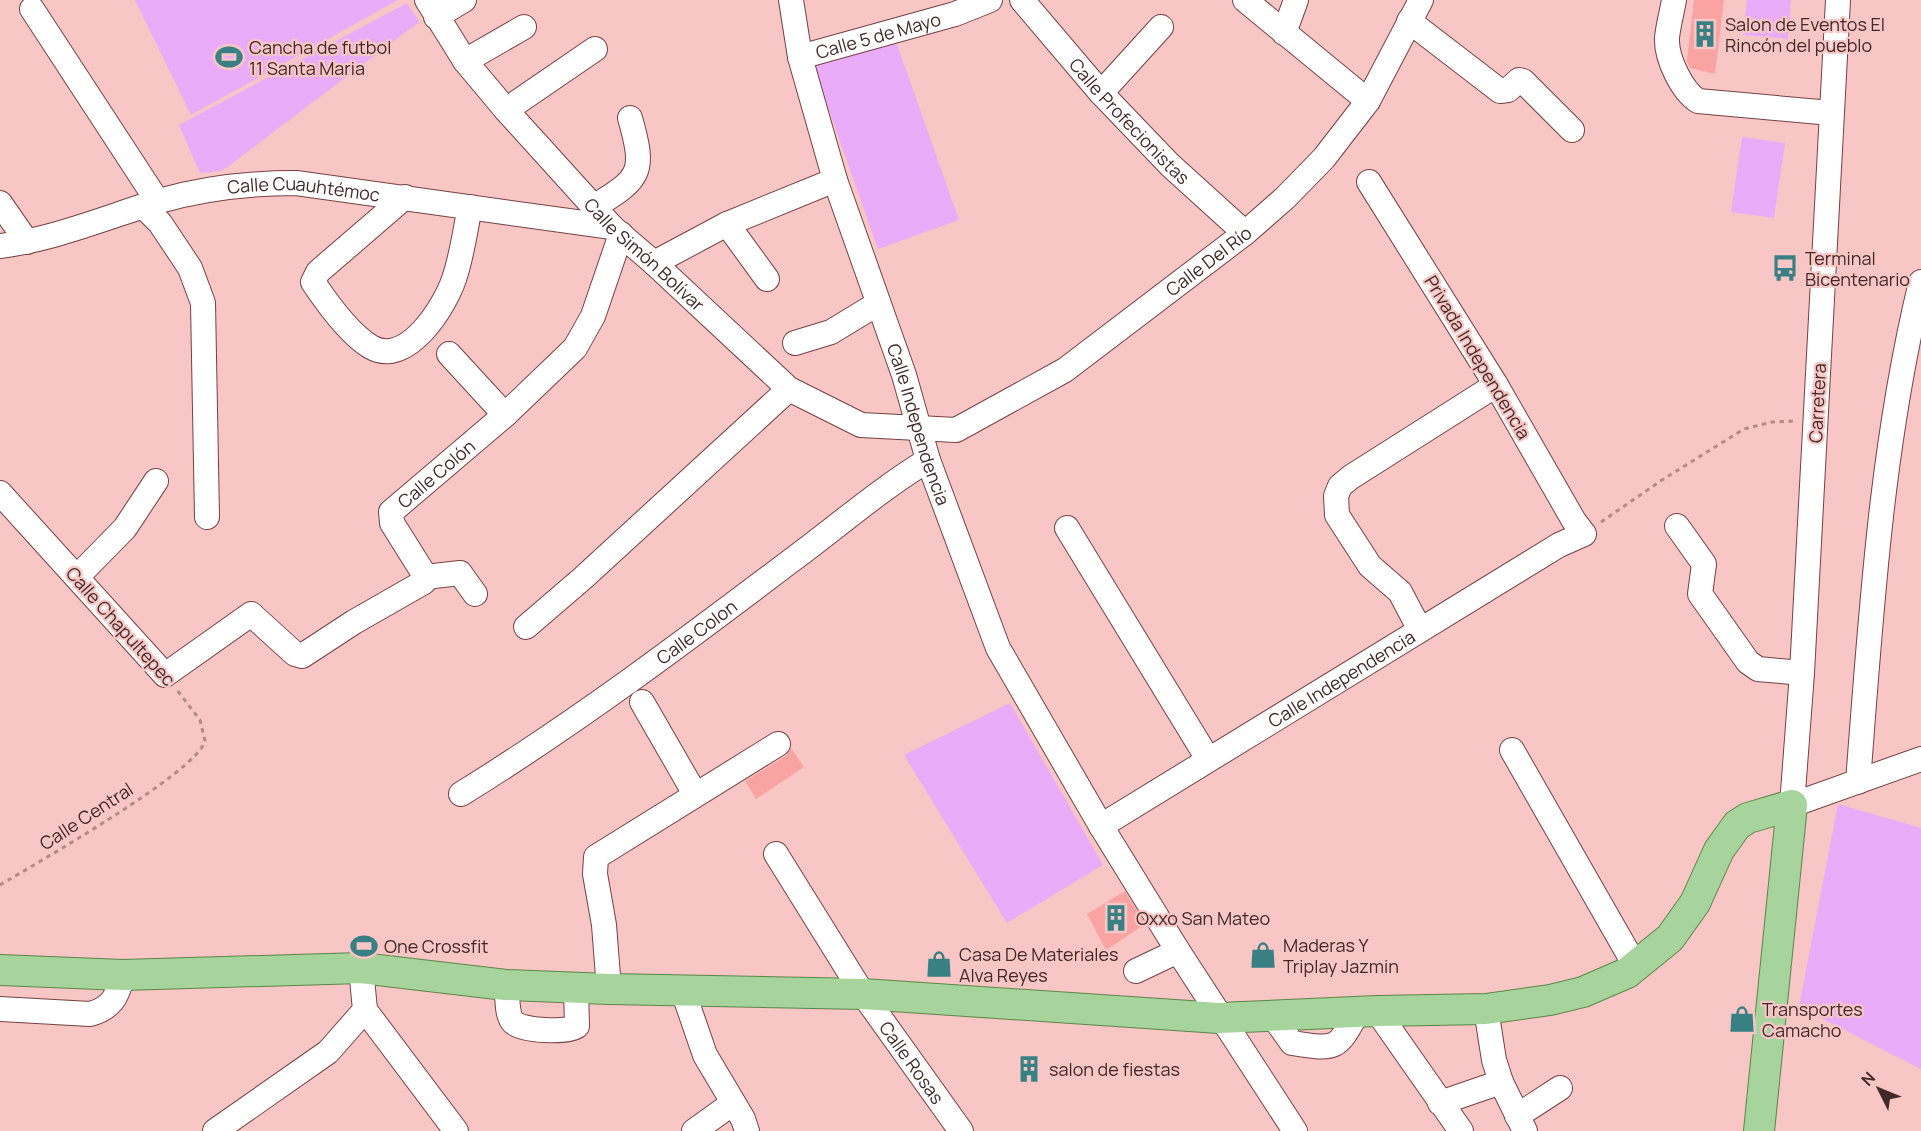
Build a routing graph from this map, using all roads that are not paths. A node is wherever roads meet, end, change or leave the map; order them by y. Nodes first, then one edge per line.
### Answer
1 (464, 0) edge
2 (791, 0) edge
3 (990, 0) edge
4 (1022, 0) edge
5 (1245, 0) edge
6 (1296, 0) edge
7 (1421, 0) edge
8 (1674, 0) edge
9 (1838, 0) edge
10 (432, 8) edge
11 (32, 9) dead end
12 (1409, 21) junction
13 (524, 27) dead end
14 (1161, 27) dead end
15 (1284, 33) junction
16 (595, 49) dead end
17 (800, 57) junction
18 (465, 61) junction
19 (1101, 93) junction
20 (1368, 101) junction
21 (506, 110) junction
22 (1832, 113) junction
23 (630, 118) dead end
24 (1572, 130) dead end
25 (835, 180) junction
26 (1369, 182) dead end
27 (405, 196) junction
28 (0, 203) edge
29 (152, 205) junction
30 (595, 206) junction
31 (470, 207) junction
32 (727, 224) junction
33 (616, 230) junction
34 (1245, 233) junction
35 (27, 242) junction
36 (0, 246) edge
37 (654, 263) junction
38 (767, 279) dead end
39 (1921, 284) edge
40 (877, 304) junction
41 (795, 343) dead end
42 (449, 354) dead end
43 (1496, 385) junction
44 (789, 389) junction
45 (505, 415) junction
46 (920, 430) junction
47 (928, 460) junction
48 (156, 481) dead end
49 (0, 493) edge
50 (207, 517) dead end
51 (1677, 526) dead end
52 (1067, 528) dead end
53 (1584, 534) joint
54 (77, 576) junction
55 (425, 577) junction
56 (475, 594) dead end
57 (526, 627) dead end
58 (1420, 630) junction
59 (1802, 673) junction
60 (642, 702) dead end
61 (778, 744) dead end
62 (1512, 750) dead end
63 (1208, 759) junction
64 (1917, 764) edge
65 (1858, 782) junction
66 (461, 794) dead end
67 (695, 795) junction
68 (1792, 805) junction
69 (1101, 826) junction
70 (776, 854) dead end
71 (1178, 951) junction
72 (1636, 967) junction
73 (361, 968) junction
74 (0, 970) edge
75 (1136, 971) dead end
76 (123, 975) junction
77 (507, 985) junction
78 (576, 988) junction
79 (609, 989) junction
80 (683, 991) junction
81 (863, 994) junction
82 (0, 1009) edge
83 (1486, 1009) junction
84 (365, 1011) junction
85 (1367, 1011) junction
86 (1219, 1018) junction
87 (1501, 1082) junction
88 (1560, 1088) dead end
89 (733, 1103) junction
90 (1440, 1103) junction
91 (1521, 1123) edge
92 (953, 1128) edge
93 (215, 1131) edge
94 (456, 1131) edge
95 (694, 1131) edge
96 (747, 1131) edge
97 (1295, 1131) edge
98 (1461, 1131) edge
99 (1759, 1131) edge

1 - 10 street
2 - 17 street, Calle Independencia
3 - 17 street, Calle 5 de Mayo
4 - 19 street, Calle Profecionistas
5 - 15 street
6 - 15 street
7 - 12 street, Calle Del Río
8 - 22 street
9 - 22 street, Carretera
10 - 18 street, Calle Simón Bolívar
11 - 29 street
12 - 20 street, Calle Del Río
12 - 24 street
13 - 18 street
14 - 19 street
15 - 20 street
16 - 21 street
17 - 25 street, Calle Independencia
18 - 21 street, Calle Simón Bolívar
19 - 34 street, Calle Profecionistas
20 - 34 street, Calle Del Río
21 - 30 street, Calle Simón Bolívar
22 - 59 street, Carretera
23 - 30 street
25 - 32 street
25 - 40 street, Calle Independencia
26 - 43 street, Privada Independencia
27 - 29 street, Calle Cuauhtémoc
27 - 31 street, Calle Cuauhtémoc
27 - 31 street
28 - 35 street
29 - 35 street, Calle Cuauhtémoc
29 - 50 street
30 - 33 street, Calle Simón Bolívar
31 - 33 street, Calle Cuauhtémoc
32 - 37 street
32 - 38 street
33 - 37 street, Calle Simón Bolívar
33 - 45 street, Calle Colón
34 - 46 street, Calle Del Río
35 - 36 street, Calle Cuauhtémoc
37 - 44 street, Calle Simón Bolívar
39 - 65 street
40 - 41 street
40 - 46 street, Calle Independencia
42 - 45 street
43 - 53 street, Privada Independencia
43 - 58 street
44 - 46 street, Calle Simón Bolívar
44 - 57 street
45 - 55 street, Calle Colón
46 - 47 street, Calle Independencia
47 - 66 street, Calle Colon
47 - 69 street, Calle Independencia
48 - 54 street
49 - 54 street, Calle Chapultepec
51 - 59 street
52 - 63 street
53 - 58 street, Calle Independencia
54 - 55 street, Calle Chapultepec
55 - 56 street
58 - 63 street, Calle Independencia
59 - 68 street, Carretera
60 - 67 street
61 - 67 street
62 - 72 street
63 - 69 street, Calle Independencia
64 - 65 street
65 - 68 street
67 - 79 street
68 - 72 main road
68 - 99 main road
69 - 71 street, Calle Independencia
70 - 81 street, Calle Rosas
71 - 75 street
71 - 86 street, Calle Independencia
72 - 83 main road
73 - 76 main road
73 - 77 main road
73 - 84 street
74 - 76 main road
76 - 82 street
77 - 78 main road
77 - 78 street
78 - 79 main road
79 - 80 main road
80 - 81 main road
80 - 89 street
81 - 86 main road
81 - 92 street, Calle Rosas
83 - 85 main road
83 - 87 street
84 - 93 street
84 - 94 street
85 - 86 main road
85 - 90 street
86 - 97 street, Calle Independencia
87 - 90 street
87 - 91 street
88 - 91 street
89 - 95 street
89 - 96 street
90 - 98 street

